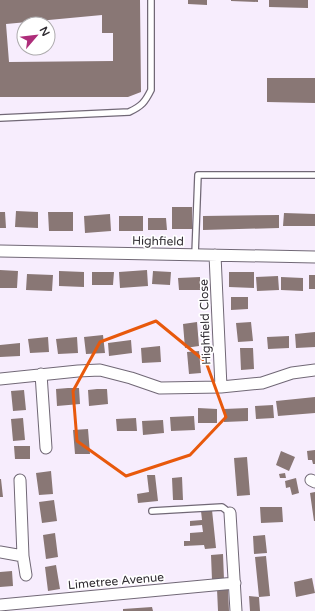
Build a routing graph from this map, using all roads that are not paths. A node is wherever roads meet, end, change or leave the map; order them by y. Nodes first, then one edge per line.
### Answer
1 (151, 0) edge
2 (0, 118) edge
3 (315, 175) edge
4 (0, 251) edge
5 (195, 255) junction
6 (215, 255) junction
7 (315, 257) edge
8 (315, 370) edge
9 (41, 374) junction
10 (0, 379) edge
11 (221, 387) junction
12 (56, 426) dead end
13 (45, 427) junction
14 (46, 448) dead end
15 (20, 480) dead end
16 (152, 511) dead end
17 (230, 513) joint
18 (0, 552) edge
19 (23, 556) junction
20 (26, 575) dead end
21 (235, 583) junction
22 (0, 605) edge
23 (236, 611) edge

1 - 2 lane
3 - 5 lane
4 - 5 street, Highfield
5 - 6 street, Highfield
6 - 7 street, Highfield
6 - 11 street, Highfield Close
8 - 11 street
9 - 10 street
9 - 11 street
9 - 13 street
12 - 13 street
13 - 14 street
15 - 19 street
16 - 17 lane
17 - 21 street
18 - 19 street
19 - 20 street
21 - 22 street, Limetree Avenue
21 - 23 street

